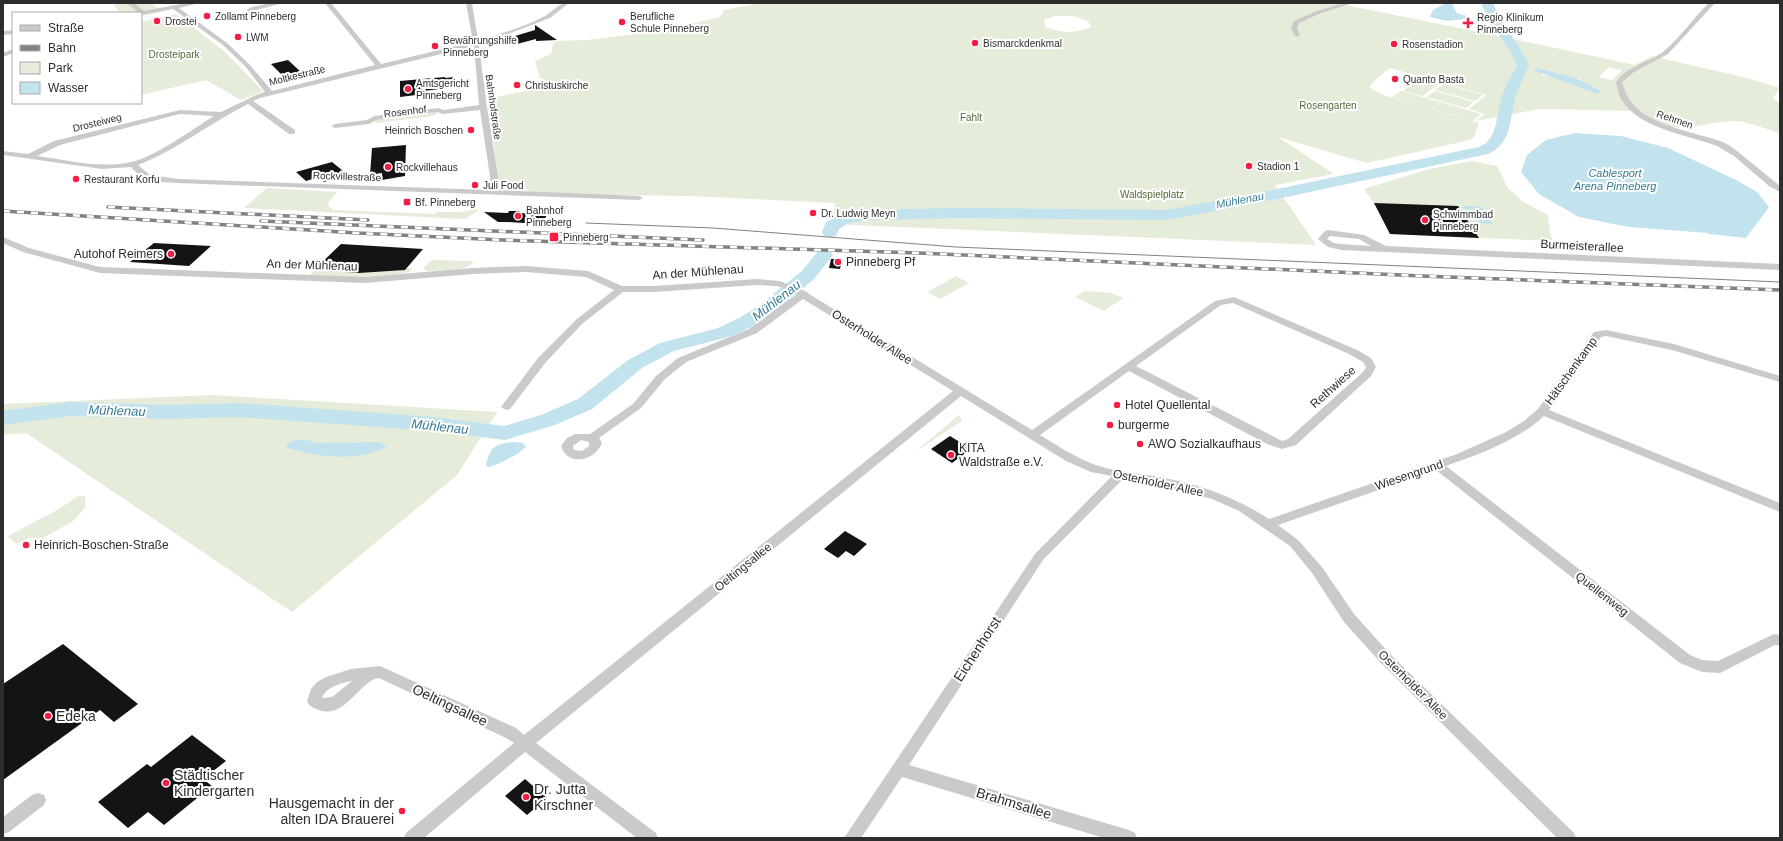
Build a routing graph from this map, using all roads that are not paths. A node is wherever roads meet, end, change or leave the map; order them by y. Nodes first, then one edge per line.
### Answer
1 (130, 3) edge
2 (196, 3) edge
3 (280, 3) edge
4 (330, 3) edge
5 (469, 3) edge
6 (566, 3) edge
7 (1350, 3) edge
8 (1712, 3) edge
9 (177, 9) junction
10 (250, 10) dead end
11 (140, 12) edge
12 (142, 13) edge
13 (1297, 35) dead end
14 (480, 43) junction
15 (378, 66) junction
16 (269, 92) junction
17 (248, 101) junction
18 (483, 107) junction
19 (222, 114) junction
20 (336, 126) dead end
21 (292, 132) dead end
22 (3, 153) edge
23 (28, 158) junction
24 (133, 164) junction
25 (1780, 190) edge
26 (493, 193) junction
27 (639, 198) dead end
28 (3, 240) edge
29 (1384, 249) junction
30 (1780, 267) edge
31 (778, 283) joint
32 (621, 289) junction
33 (802, 294) junction
34 (1129, 367) junction
35 (1780, 379) edge
36 (960, 391) junction
37 (506, 407) dead end
38 (1542, 411) junction
39 (1032, 435) junction
40 (592, 438) dead end
41 (1437, 465) junction
42 (1120, 475) junction
43 (1780, 508) edge
44 (1268, 524) junction
45 (1780, 640) edge
46 (372, 673) dead end
47 (525, 743) junction
48 (899, 769) junction
49 (38, 800) dead end
50 (3, 828) edge
51 (412, 838) edge
52 (650, 838) edge
53 (852, 838) edge
54 (1129, 838) edge
55 (1568, 838) edge

1 - 11 street
2 - 9 street
3 - 10 street
4 - 15 street
5 - 14 street
6 - 14 street, Moltkestraße
7 - 13 street
8 - 25 street, Rehmen
9 - 12 street
9 - 16 street
14 - 15 street, Moltkestraße
14 - 18 street, Bahnhofstraße
15 - 16 street, Moltkestraße
16 - 17 street, Moltkestraße
17 - 19 street, Moltkestraße
17 - 21 street
18 - 20 street, Rosenhof
18 - 26 street, Bahnhofstraße
19 - 23 street, Drosteiweg
19 - 24 street, Moltkestraße
22 - 23 street, Moltkestraße
23 - 24 street, Moltkestraße
24 - 26 street, Rockvillestraße
26 - 27 street, Rockvillestraße
28 - 32 street, An der Mühlenau
29 - 29 street, Burmeisterallee
29 - 30 street, Burmeisterallee
31 - 32 street, An der Mühlenau
31 - 33 street, Osterholder Allee
32 - 37 street
33 - 36 street, Osterholder Allee
33 - 40 street
34 - 34 street, Rethwiese
34 - 39 street, Rethwiese
35 - 38 street, Hätschenkamp
36 - 39 street, Osterholder Allee
36 - 47 street, Oeltingsallee
38 - 41 street, Wiesengrund
38 - 43 street, Hätschenkamp
39 - 42 street, Osterholder Allee
41 - 44 street, Wiesengrund
41 - 45 street, Quellenweg
42 - 44 street, Osterholder Allee
42 - 48 street, Eichenhorst
44 - 55 street, Osterholder Allee
46 - 47 street, Oeltingsallee
47 - 51 street, Oeltingsallee
47 - 52 street
48 - 53 street, Eichenhorst
48 - 54 street, Brahmsallee
49 - 50 street

